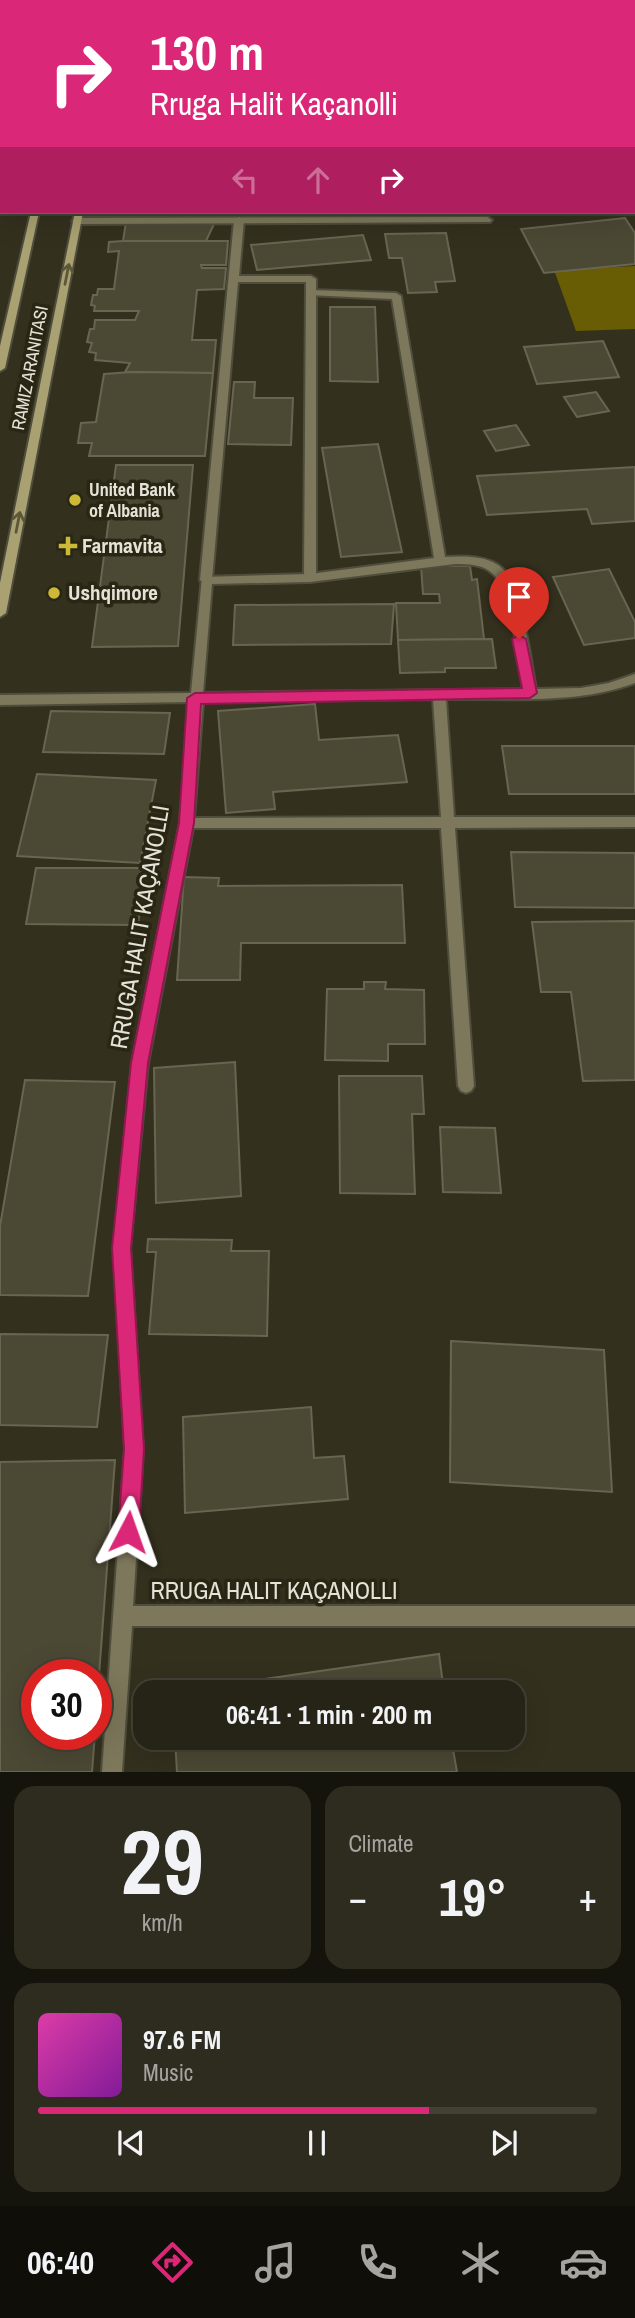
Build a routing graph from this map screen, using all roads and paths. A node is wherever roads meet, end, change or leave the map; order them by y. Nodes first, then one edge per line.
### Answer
1 (35, 214) edge
2 (78, 216) edge
3 (239, 220) junction
4 (487, 220) dead end
5 (234, 279) junction
6 (311, 293) junction
7 (0, 368) edge
8 (440, 561) junction
9 (310, 578) junction
10 (205, 580) junction
11 (0, 613) edge
12 (635, 678) edge
13 (530, 693) junction
14 (439, 694) junction
15 (195, 698) junction
16 (0, 700) edge
17 (446, 821) junction
18 (635, 822) edge
19 (187, 823) junction
20 (466, 1086) dead end
21 (122, 1616) junction
22 (635, 1616) edge
23 (112, 1772) edge

1 - 7 main road, RAMIZ ARANITASI
2 - 3 street
11 -> 2 main road, RAMIZ ARANITASI
3 - 4 street
3 - 5 street, RRUGA HALIT KAÇANOLLI
5 - 6 street
5 - 10 street, RRUGA HALIT KAÇANOLLI
6 - 8 street
6 - 9 street
8 - 9 street
8 - 13 street
9 - 10 street
10 - 15 street, RRUGA HALIT KAÇANOLLI
12 - 13 street
13 - 14 street
14 - 15 street
14 - 17 street
15 - 16 street
15 - 19 street, RRUGA HALIT KAÇANOLLI
17 - 18 street
17 - 19 street
17 - 20 street
19 - 21 street, RRUGA HALIT KAÇANOLLI
21 - 22 street, RRUGA HALIT KAÇANOLLI
21 - 23 street

